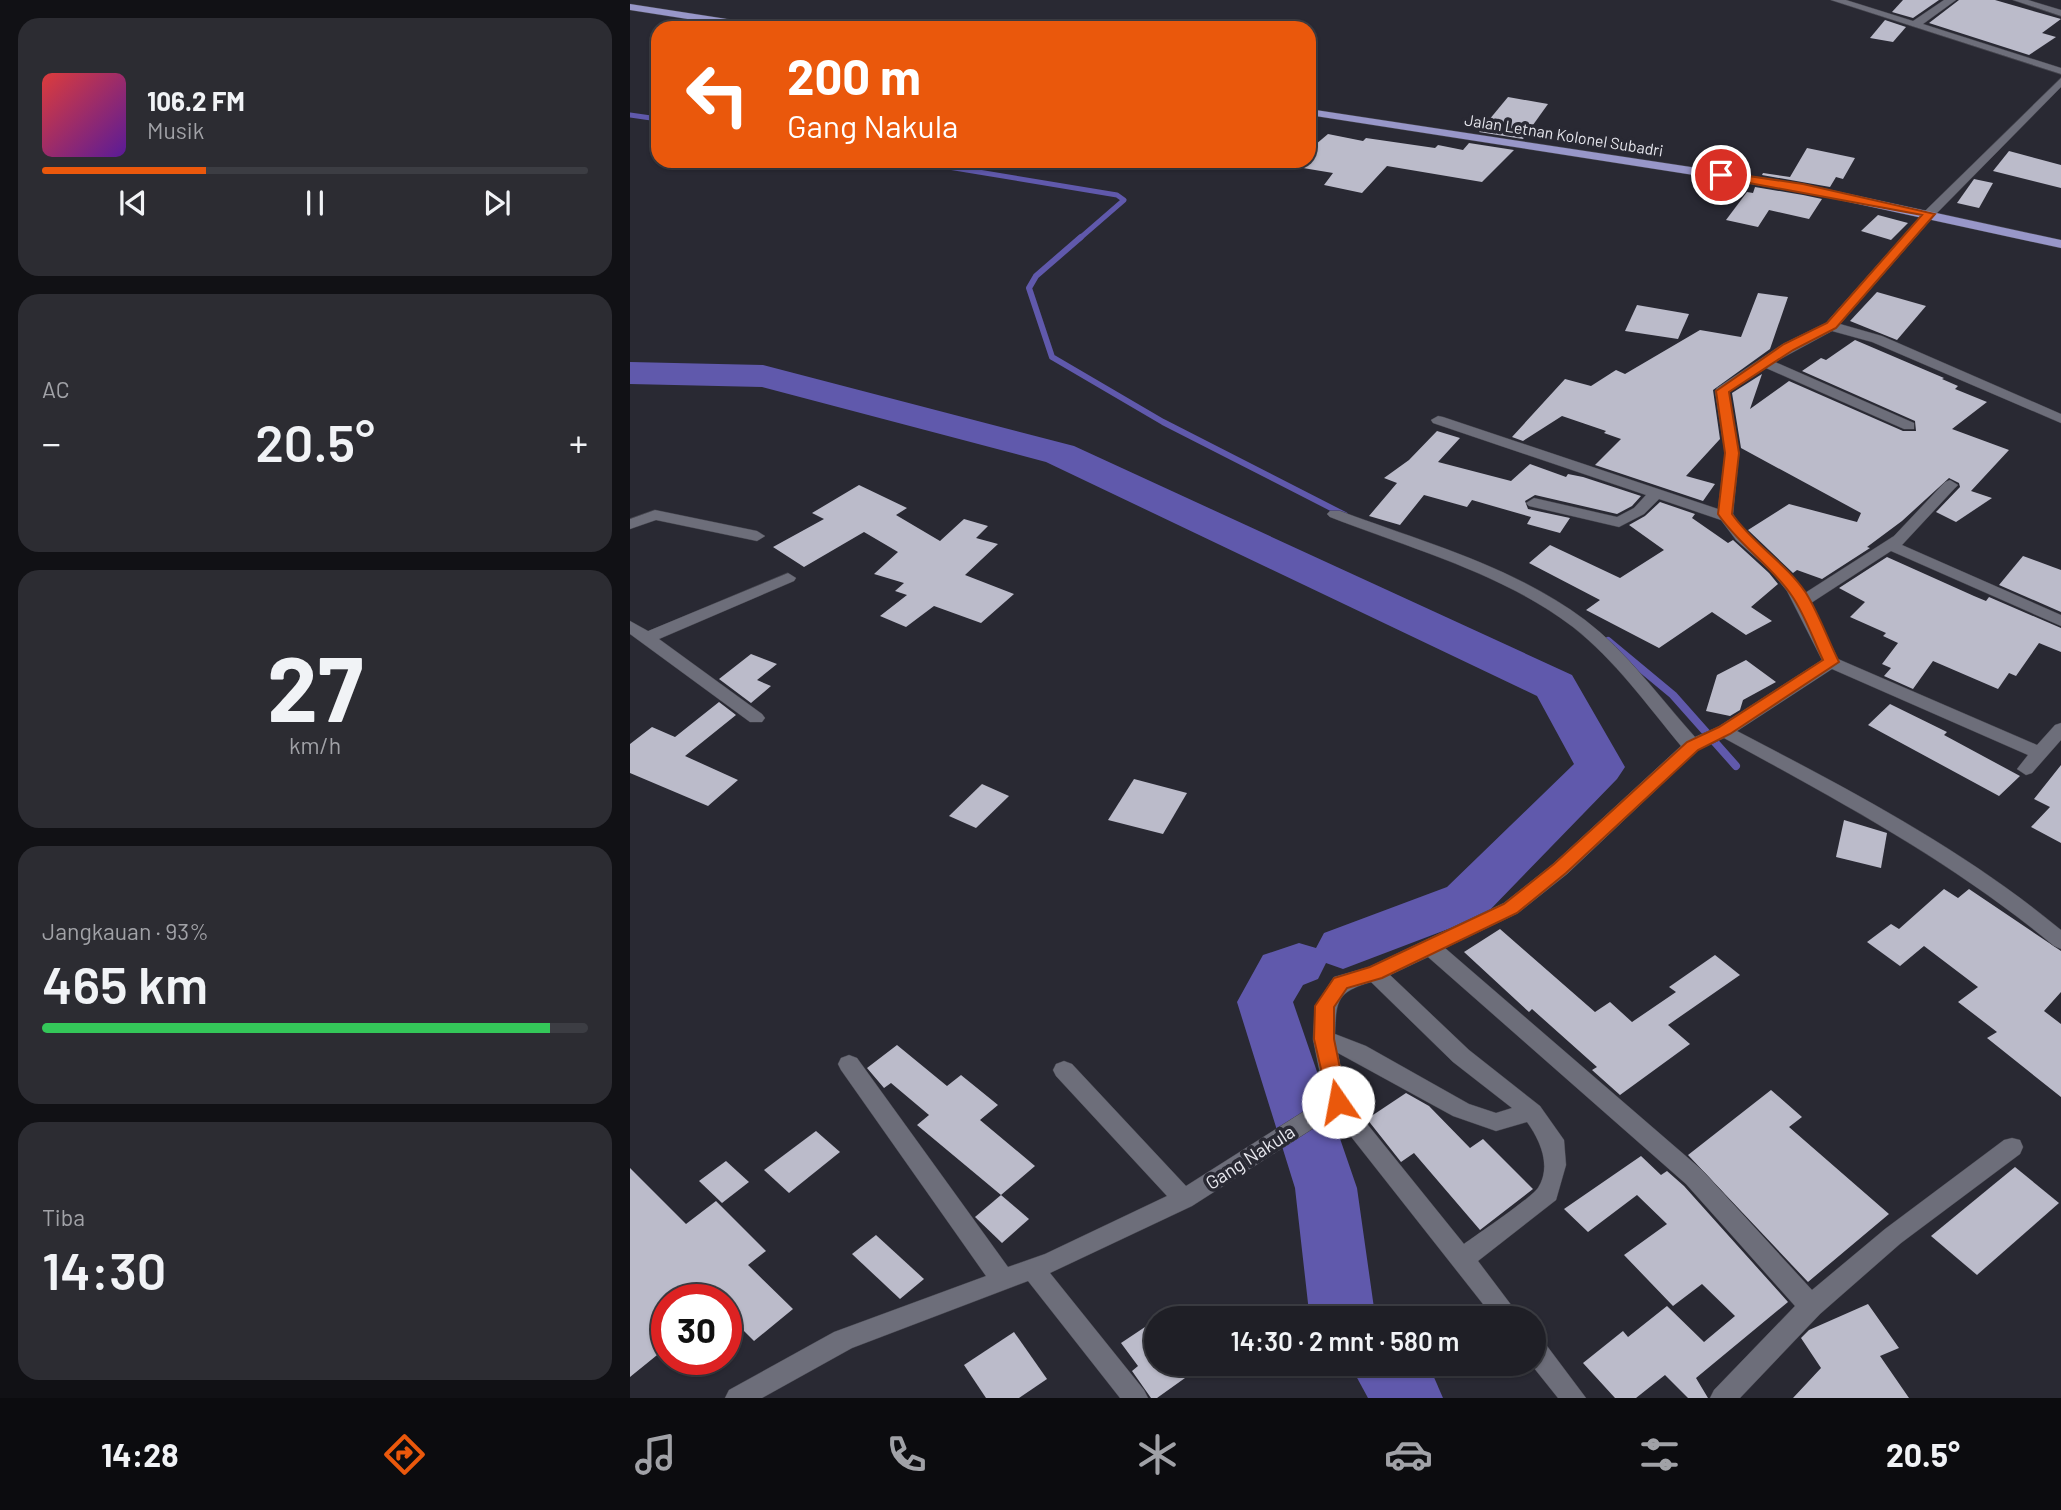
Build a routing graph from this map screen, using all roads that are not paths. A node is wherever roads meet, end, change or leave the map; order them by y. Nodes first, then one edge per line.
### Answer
1 (1836, 0) edge
2 (1951, 0) edge
3 (2018, 0) edge
4 (630, 7) edge
5 (2061, 13) edge
6 (720, 21) edge
7 (1916, 24) junction
8 (2061, 57) edge
9 (2046, 65) junction
10 (2061, 71) edge
11 (2061, 81) edge
12 (1316, 113) edge
13 (1930, 214) junction
14 (2061, 244) edge
15 (1831, 326) junction
16 (1763, 362) junction
17 (2061, 419) edge
18 (1438, 420) dead end
19 (1909, 426) dead end
20 (1950, 485) dead end
21 (1656, 494) junction
22 (1534, 503) dead end
23 (1335, 514) dead end
24 (1727, 517) junction
25 (630, 524) edge
26 (757, 536) dead end
27 (1890, 545) junction
28 (788, 578) dead end
29 (1803, 601) junction
30 (2061, 621) edge
31 (630, 626) edge
32 (647, 638) junction
33 (1831, 662) junction
34 (756, 718) dead end
35 (2061, 729) edge
36 (1721, 732) junction
37 (1695, 745) junction
38 (2038, 752) junction
39 (2026, 769) dead end
40 (2061, 941) edge
41 (1431, 948) junction
42 (1375, 973) junction
43 (1324, 1039) junction
44 (849, 1064) dead end
45 (1064, 1070) dead end
46 (1338, 1102) junction
47 (1532, 1112) junction
48 (2012, 1147) dead end
49 (1184, 1199) junction
50 (1462, 1260) junction
51 (1032, 1268) junction
52 (1002, 1279) junction
53 (1499, 1306) edge
54 (1811, 1307) junction
55 (1546, 1364) edge
56 (738, 1398) edge
57 (1135, 1398) edge
58 (1573, 1398) edge
59 (1723, 1398) edge

1 - 7 street
2 - 7 street
3 - 5 street
4 - 6 main road
7 - 9 street
8 - 9 street
9 - 10 street
11 - 13 street
12 - 13 main road, Jalan Letnan Kolonel Subadri
13 - 14 main road, Jalan Letnan Kolonel Subadri
13 - 15 street
15 - 16 street
15 - 17 street
16 - 19 street
16 - 24 street
18 - 21 street
20 - 27 street
21 - 22 street
21 - 24 street
23 - 37 street
24 - 29 street
25 - 26 street
27 - 29 street
27 - 30 street
28 - 32 street
29 - 33 street
31 - 32 street
32 - 34 street
33 - 36 street
33 - 38 street
35 - 38 street
36 - 37 street
36 - 40 street
37 - 41 street
38 - 39 street
41 - 42 street
41 - 54 street
42 - 43 street
42 - 47 street
43 - 46 street
43 - 47 street
44 - 52 street
45 - 49 street
46 - 49 street, Gang Nakula
46 - 50 street
47 - 50 street
48 - 54 street
49 - 51 street, Gang Nakula
50 - 53 street
51 - 52 street, Gang Nakula
51 - 57 street
52 - 56 street, Gang Nakula
54 - 59 street
55 - 58 street

